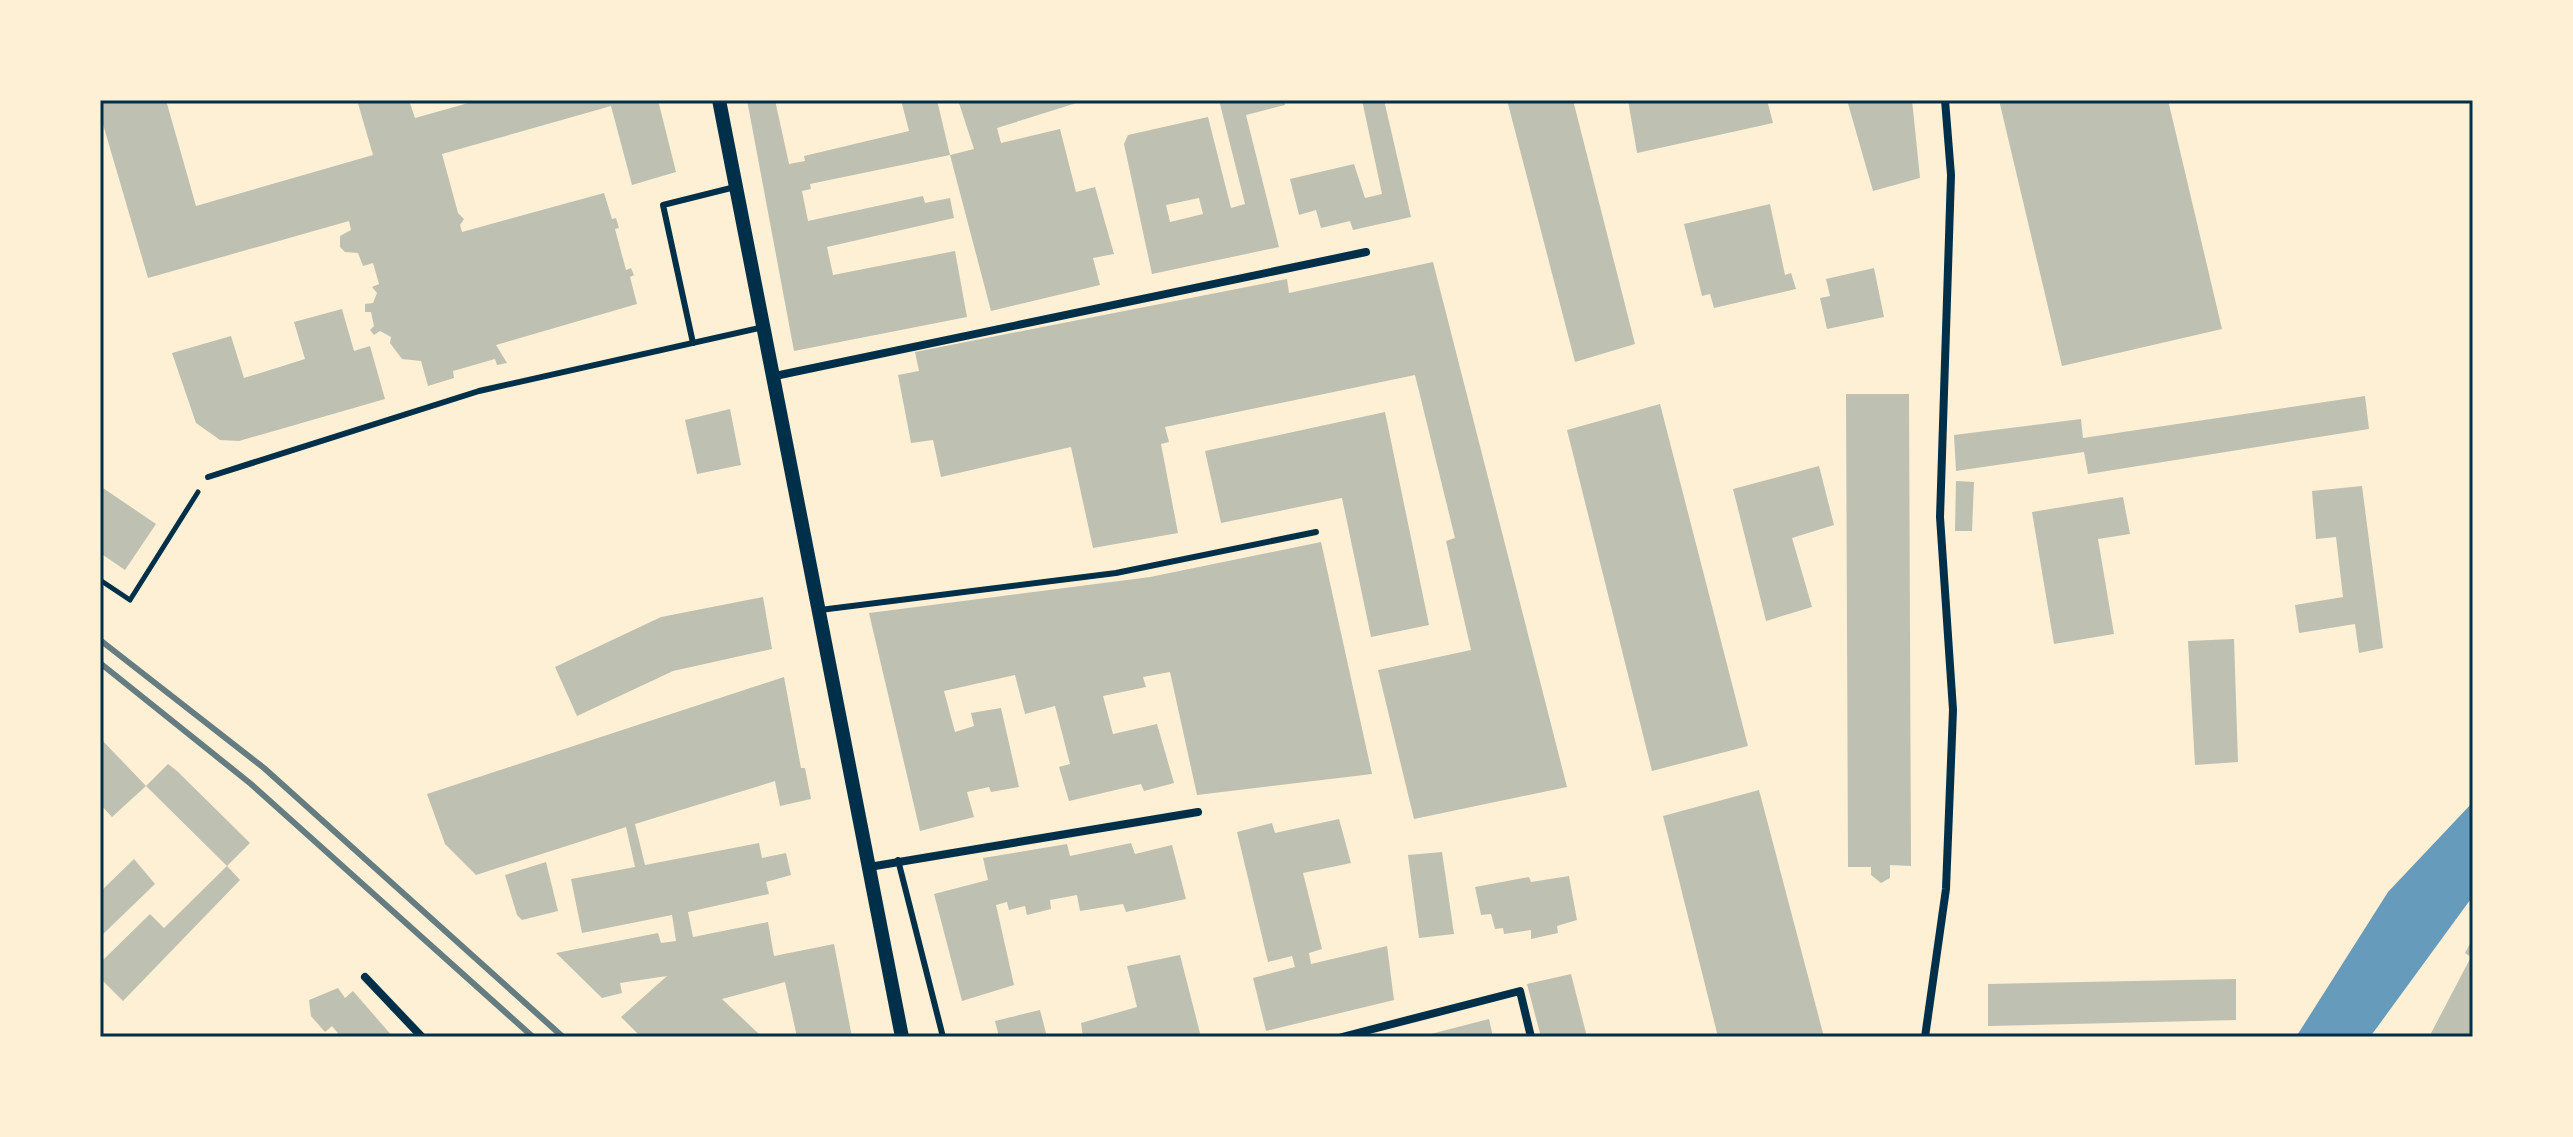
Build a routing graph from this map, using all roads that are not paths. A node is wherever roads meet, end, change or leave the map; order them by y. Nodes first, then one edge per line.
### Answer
1 (719, 100) edge
2 (1945, 100) edge
3 (735, 187) junction
4 (1366, 252) dead end
5 (764, 327) junction
6 (693, 343) junction
7 (775, 376) junction
8 (208, 477) road end
9 (1316, 532) dead end
10 (820, 610) junction
11 (1198, 812) dead end
12 (898, 860) junction
13 (869, 867) junction
14 (365, 977) dead end
15 (422, 1037) edge
16 (902, 1037) edge
17 (943, 1037) edge
18 (1342, 1037) edge
19 (1531, 1037) edge
20 (1925, 1037) edge

1 - 3 street
2 - 20 street
3 - 5 street
3 - 6 lane
4 - 7 street
5 - 6 lane
5 - 7 street
6 - 8 lane
7 - 10 street
9 - 10 lane
10 - 13 street
11 - 12 street
12 - 13 street
12 - 17 lane
13 - 16 street
14 - 15 street
18 - 19 street

